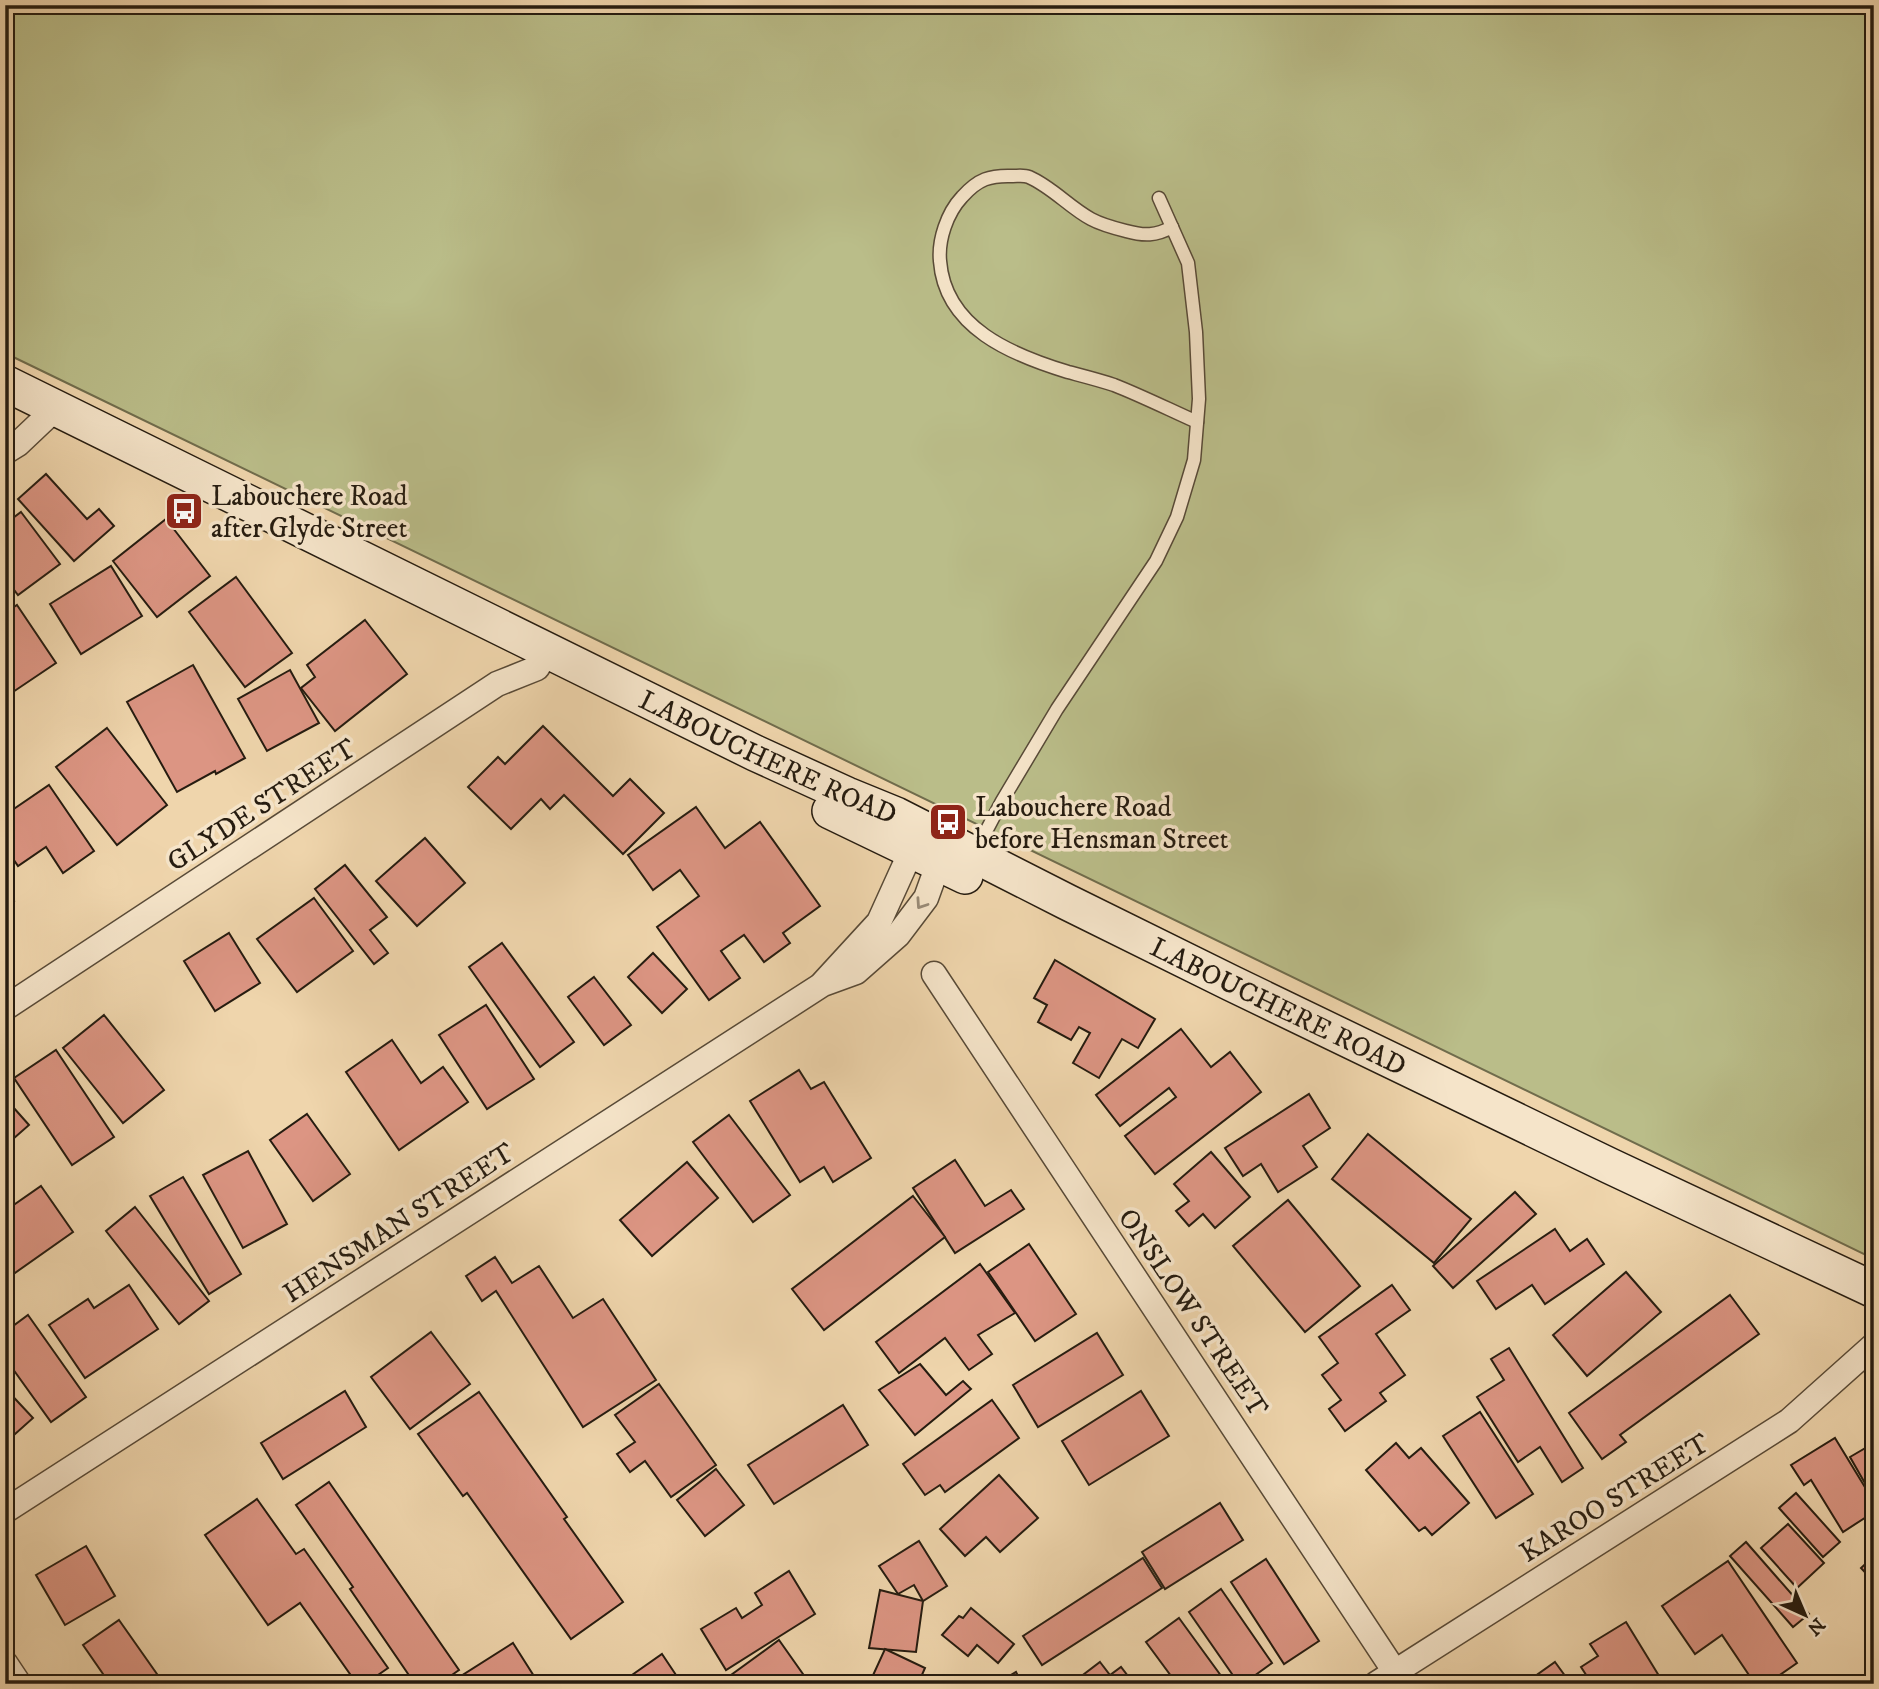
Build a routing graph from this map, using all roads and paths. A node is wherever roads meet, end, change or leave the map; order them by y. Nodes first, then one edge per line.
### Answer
1 (1159, 198) dead end
2 (1172, 227) junction
3 (5, 383) edge
4 (5, 408) edge
5 (48, 416) junction
6 (1197, 422) junction
7 (5, 452) edge
8 (542, 660) junction
9 (944, 853) junction
10 (934, 974) dead end
11 (5, 1008) edge
12 (1874, 1290) edge
13 (1874, 1313) edge
14 (1874, 1345) edge
15 (5, 1511) edge
16 (5, 1662) edge
17 (1391, 1679) edge
18 (19, 1684) edge

1 - 2 lane
2 - 6 lane
2 - 6 lane
3 - 5 main road, LABOUCHERE ROAD
4 - 5 main road, LABOUCHERE ROAD
5 - 7 street
5 - 8 main road, LABOUCHERE ROAD
6 - 9 lane
8 - 9 main road, LABOUCHERE ROAD
8 - 11 street, GLYDE STREET
9 - 12 main road, LABOUCHERE ROAD
9 - 13 main road, LABOUCHERE ROAD
9 - 15 street, HENSMAN STREET
10 - 17 street, ONSLOW STREET
14 - 17 street, KAROO STREET
16 - 18 street

